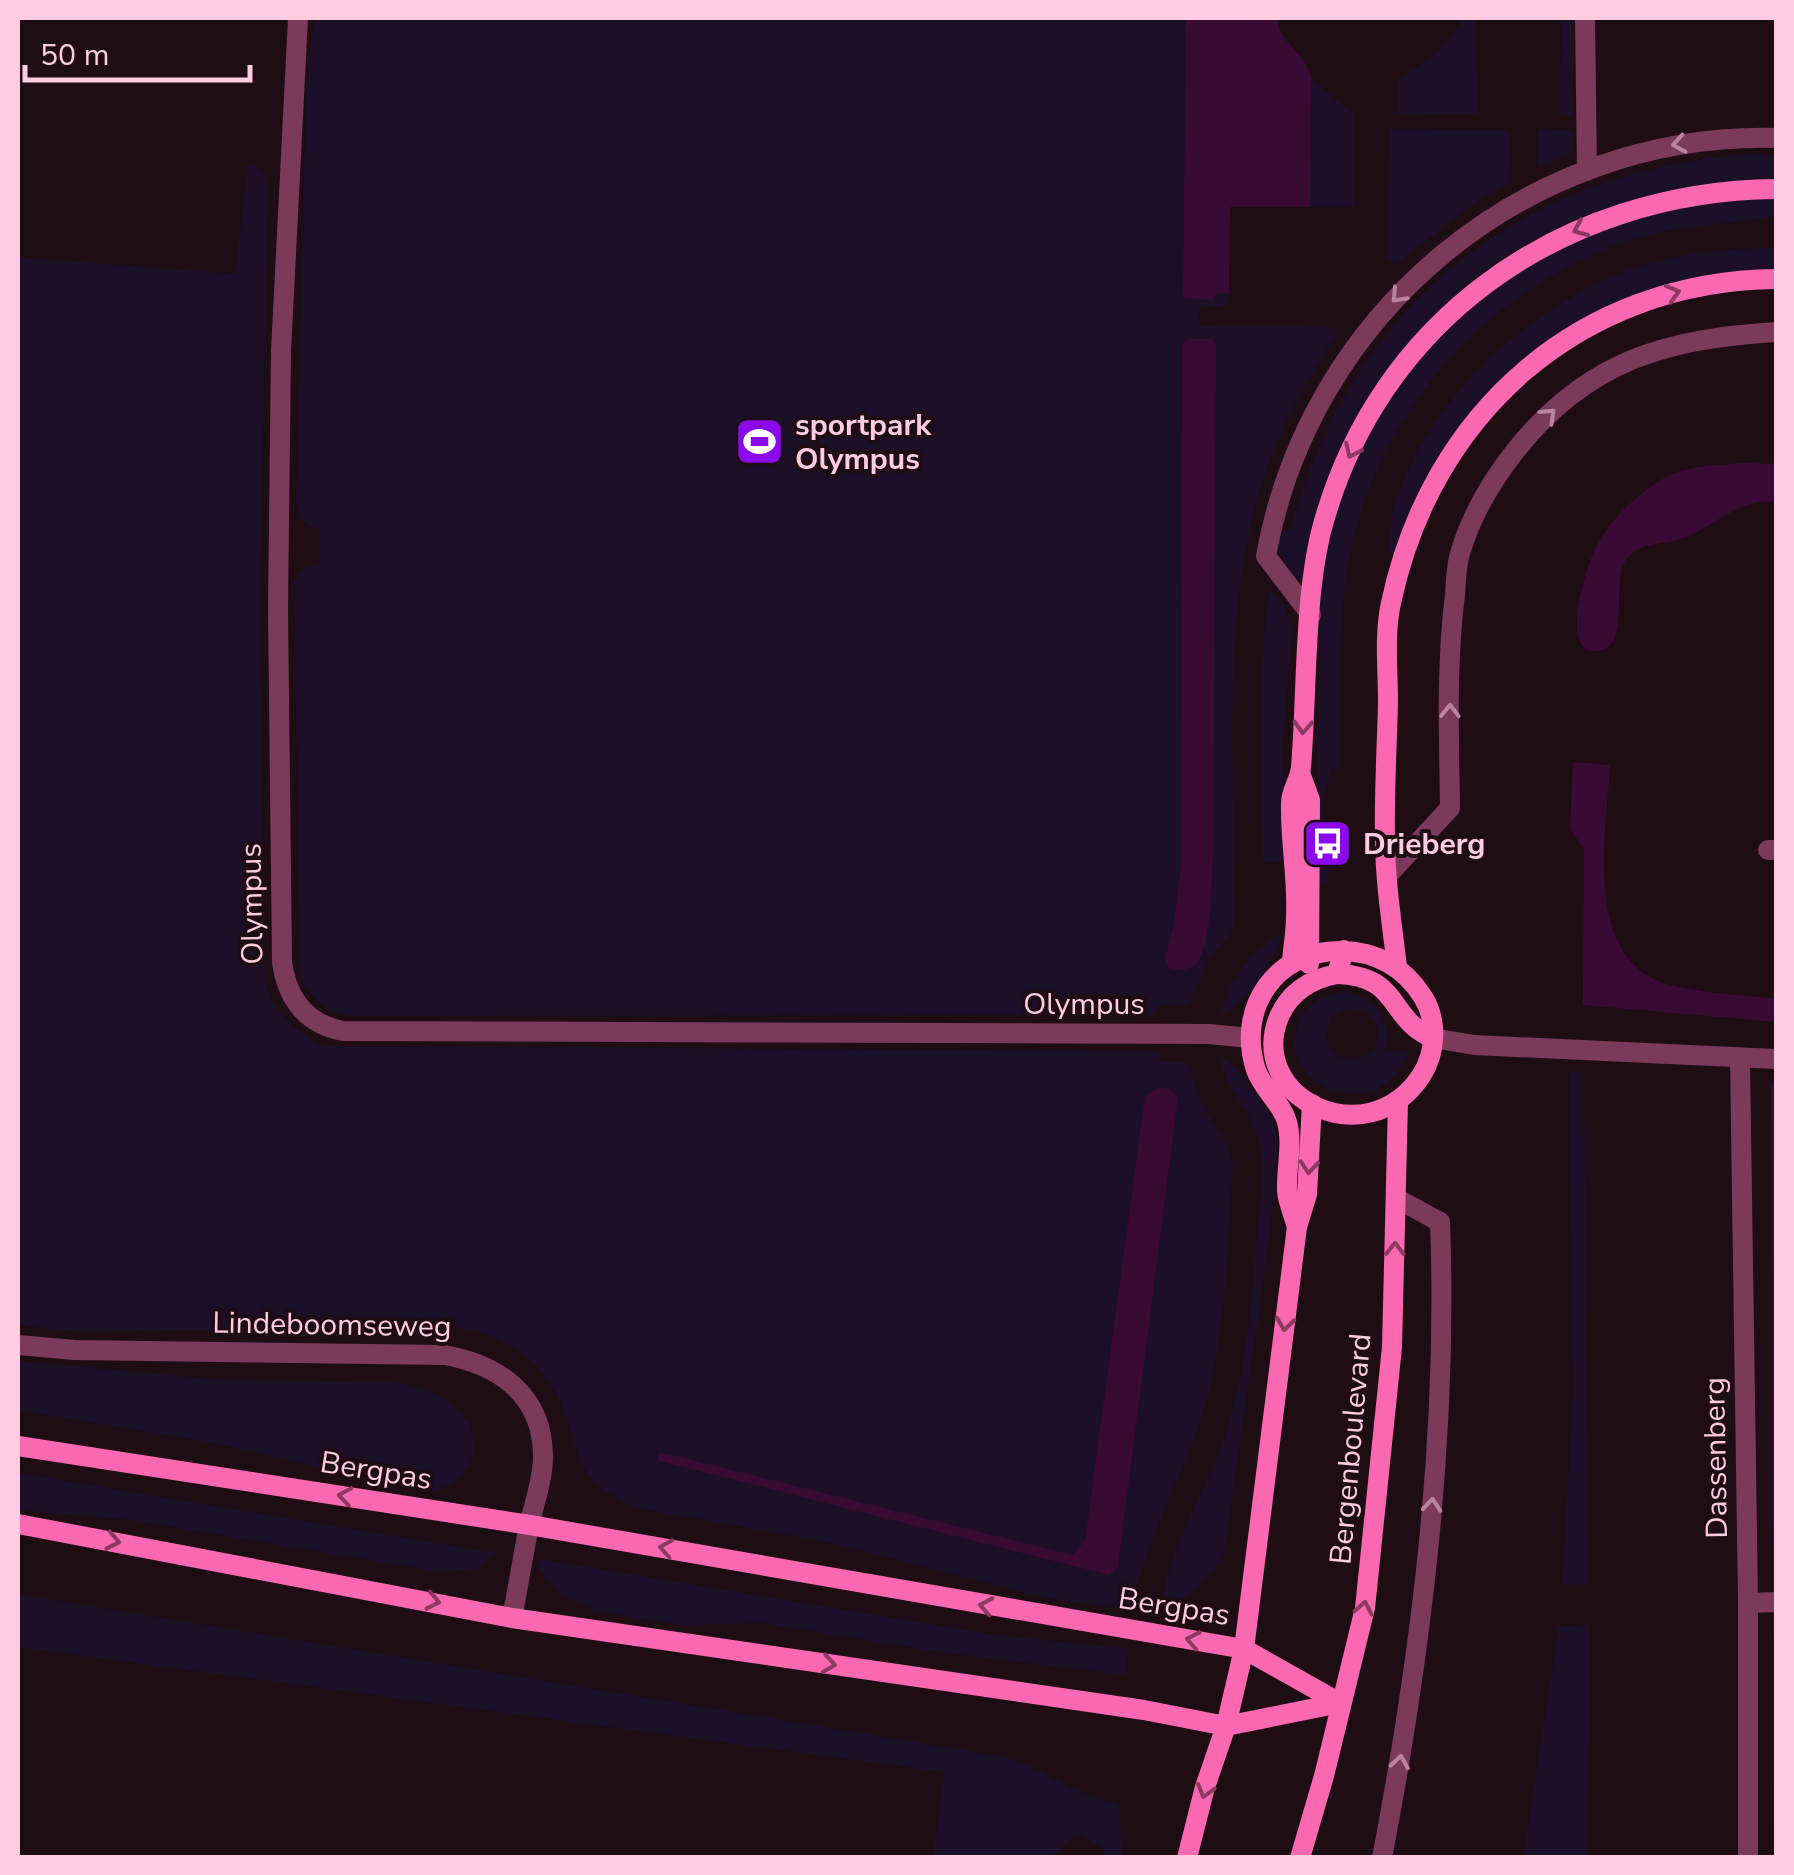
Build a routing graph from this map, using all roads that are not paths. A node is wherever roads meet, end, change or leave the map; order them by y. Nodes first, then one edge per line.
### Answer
1 (298, 18) edge
2 (1585, 18) edge
3 (1776, 138) edge
4 (1587, 171) junction
5 (1776, 189) edge
6 (1776, 279) edge
7 (1776, 332) edge
8 (1311, 614) junction
9 (1387, 876) junction
10 (1344, 950) junction
11 (1300, 958) junction
12 (1397, 967) junction
13 (1337, 974) junction
14 (1311, 981) junction
15 (1250, 1038) junction
16 (1433, 1038) junction
17 (1274, 1044) junction
18 (1740, 1058) junction
19 (1776, 1060) edge
20 (1398, 1102) junction
21 (1312, 1104) junction
22 (1396, 1198) junction
23 (1298, 1228) junction
24 (18, 1345) edge
25 (18, 1446) edge
26 (18, 1524) edge
27 (530, 1525) junction
28 (1748, 1602) junction
29 (1776, 1602) edge
30 (512, 1618) junction
31 (1244, 1649) junction
32 (1340, 1703) junction
33 (1226, 1726) junction
34 (1187, 1858) edge
35 (1300, 1858) edge
36 (1382, 1858) edge
37 (1748, 1858) edge

1 - 15 street, Olympus
2 - 4 street
3 -> 4 street
4 -> 8 street
5 -> 8 main road
9 -> 6 main road
9 -> 7 street
8 -> 11 main road
9 - 12 main road
10 - 11 main road
10 - 12 main road
10 - 13 main road
11 - 14 main road
11 - 15 main road
12 - 16 main road
13 - 14 main road
13 - 16 main road
14 - 17 main road
15 - 17 main road
15 - 23 main road
16 - 18 street
16 - 20 main road
17 - 21 main road
18 - 19 street
18 - 28 street, Dassenberg
20 - 21 main road
20 - 22 main road, Bergenboulevard
21 -> 23 main road
32 -> 22 main road, Bergenboulevard
36 -> 22 street
23 -> 31 main road
24 - 27 street, Lindeboomseweg
27 -> 25 main road, Bergpas
26 -> 30 main road
27 - 30 street, Lindeboomseweg
31 -> 27 main road, Bergpas
28 - 29 street
28 - 37 street, Dassenberg
30 -> 33 main road
31 - 32 main road, Bergpas
31 - 33 main road
32 - 33 main road
32 - 35 main road, Bergenboulevard
33 -> 34 main road

